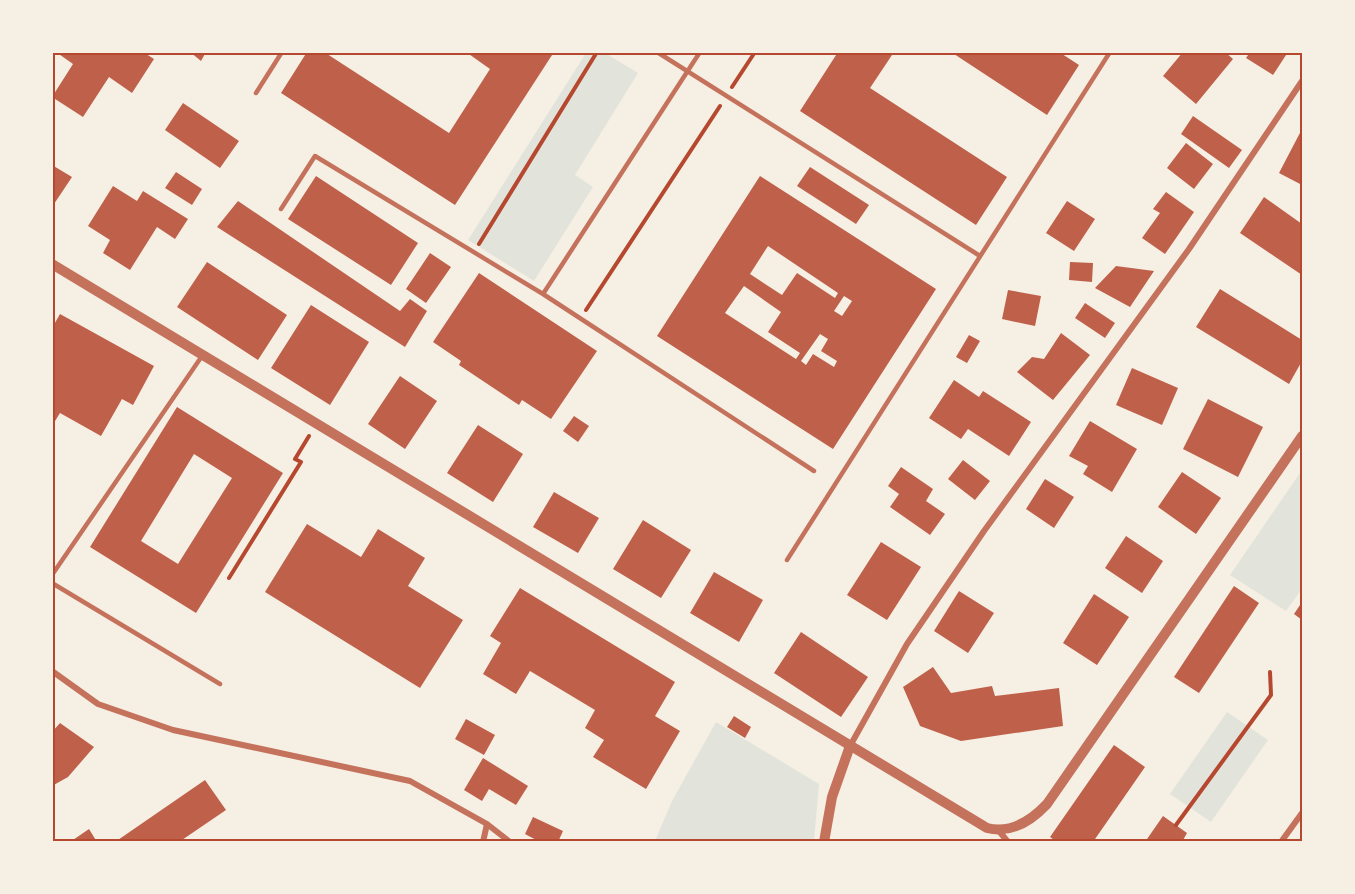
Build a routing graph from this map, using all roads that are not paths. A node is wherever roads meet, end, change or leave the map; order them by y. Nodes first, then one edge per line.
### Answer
1 (282, 52) edge
2 (657, 52) edge
3 (700, 52) edge
4 (1110, 52) edge
5 (687, 72) junction
6 (1302, 81) edge
7 (255, 93) dead end
8 (281, 209) dead end
9 (980, 256) junction
10 (52, 264) edge
11 (543, 294) junction
12 (204, 353) junction
13 (1302, 436) edge
14 (814, 471) dead end
15 (787, 560) dead end
16 (52, 575) edge
17 (52, 583) edge
18 (52, 671) edge
19 (220, 684) dead end
20 (850, 746) junction
21 (1302, 813) edge
22 (487, 824) junction
23 (999, 831) junction
24 (483, 842) edge
25 (510, 842) edge
26 (824, 842) edge
27 (1008, 842) edge
28 (1281, 842) edge

1 - 7 lane
2 - 5 lane
3 - 5 lane
4 - 9 lane
5 - 9 lane
5 - 11 lane
6 - 20 street
8 - 11 lane
9 - 15 lane
10 - 12 street
11 - 14 lane
12 - 16 lane
12 - 20 street
13 - 23 street
17 - 19 lane
18 - 22 street
20 - 23 street
20 - 26 street
21 - 28 street
22 - 24 street
22 - 25 street
23 - 27 street

